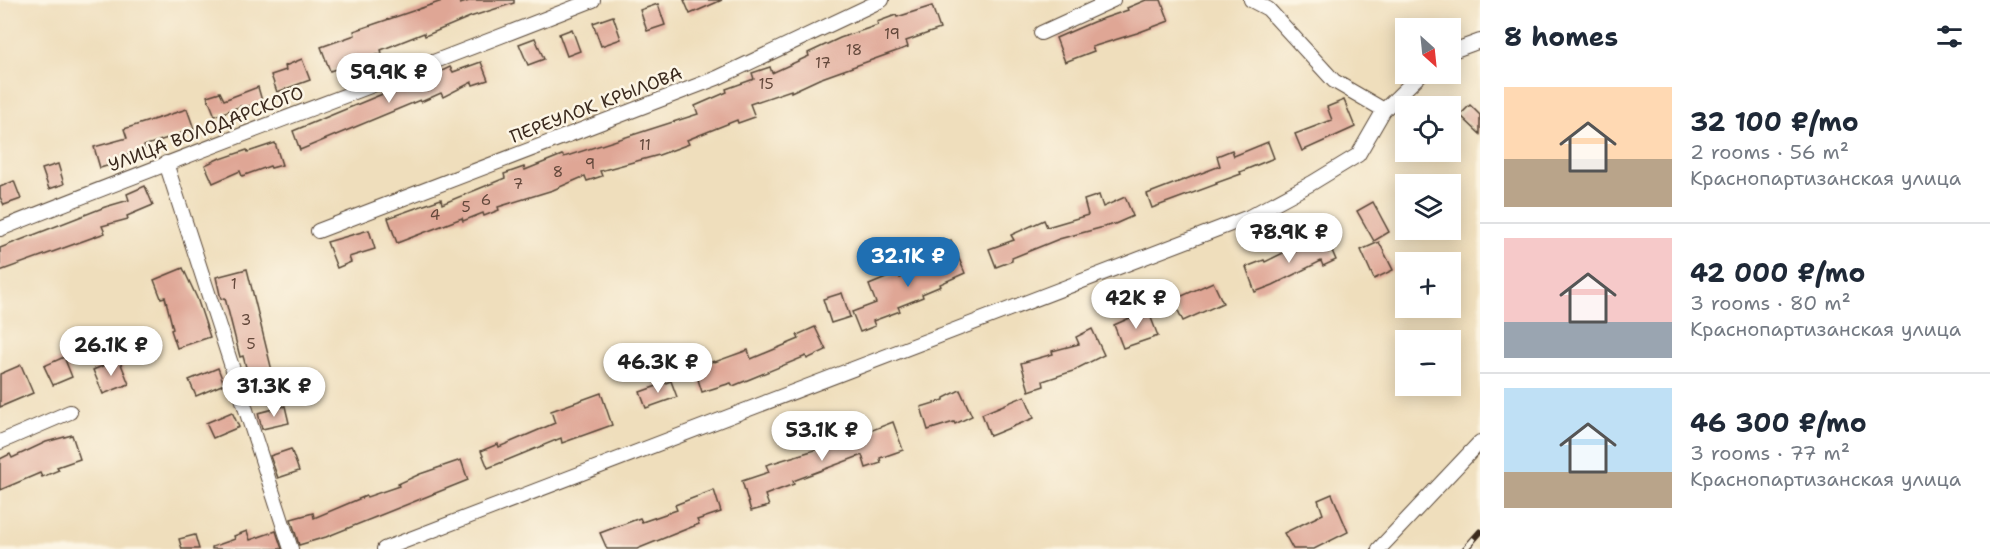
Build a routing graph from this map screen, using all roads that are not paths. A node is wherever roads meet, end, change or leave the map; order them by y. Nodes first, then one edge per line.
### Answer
1 (593, 0) edge
2 (882, 0) edge
3 (1113, 0) edge
4 (1251, 0) edge
5 (1041, 33) dead end
6 (1480, 41) edge
7 (1461, 48) edge
8 (1411, 84) edge
9 (1384, 110) junction
10 (166, 163) junction
11 (0, 229) edge
12 (318, 231) dead end
13 (70, 411) dead end
14 (1480, 441) edge
15 (0, 442) edge
16 (291, 549) edge
17 (384, 549) edge
18 (1379, 549) edge

1 - 10 street, УЛИЦА ВОЛОДАРСКОГО
2 - 12 street, ПЕРЕУЛОК КРЫЛОВА
3 - 5 street
4 - 9 street
6 - 7 street
8 - 9 street
9 - 17 street
10 - 11 street, УЛИЦА ВОЛОДАРСКОГО
10 - 16 street
13 - 15 street
14 - 18 street

